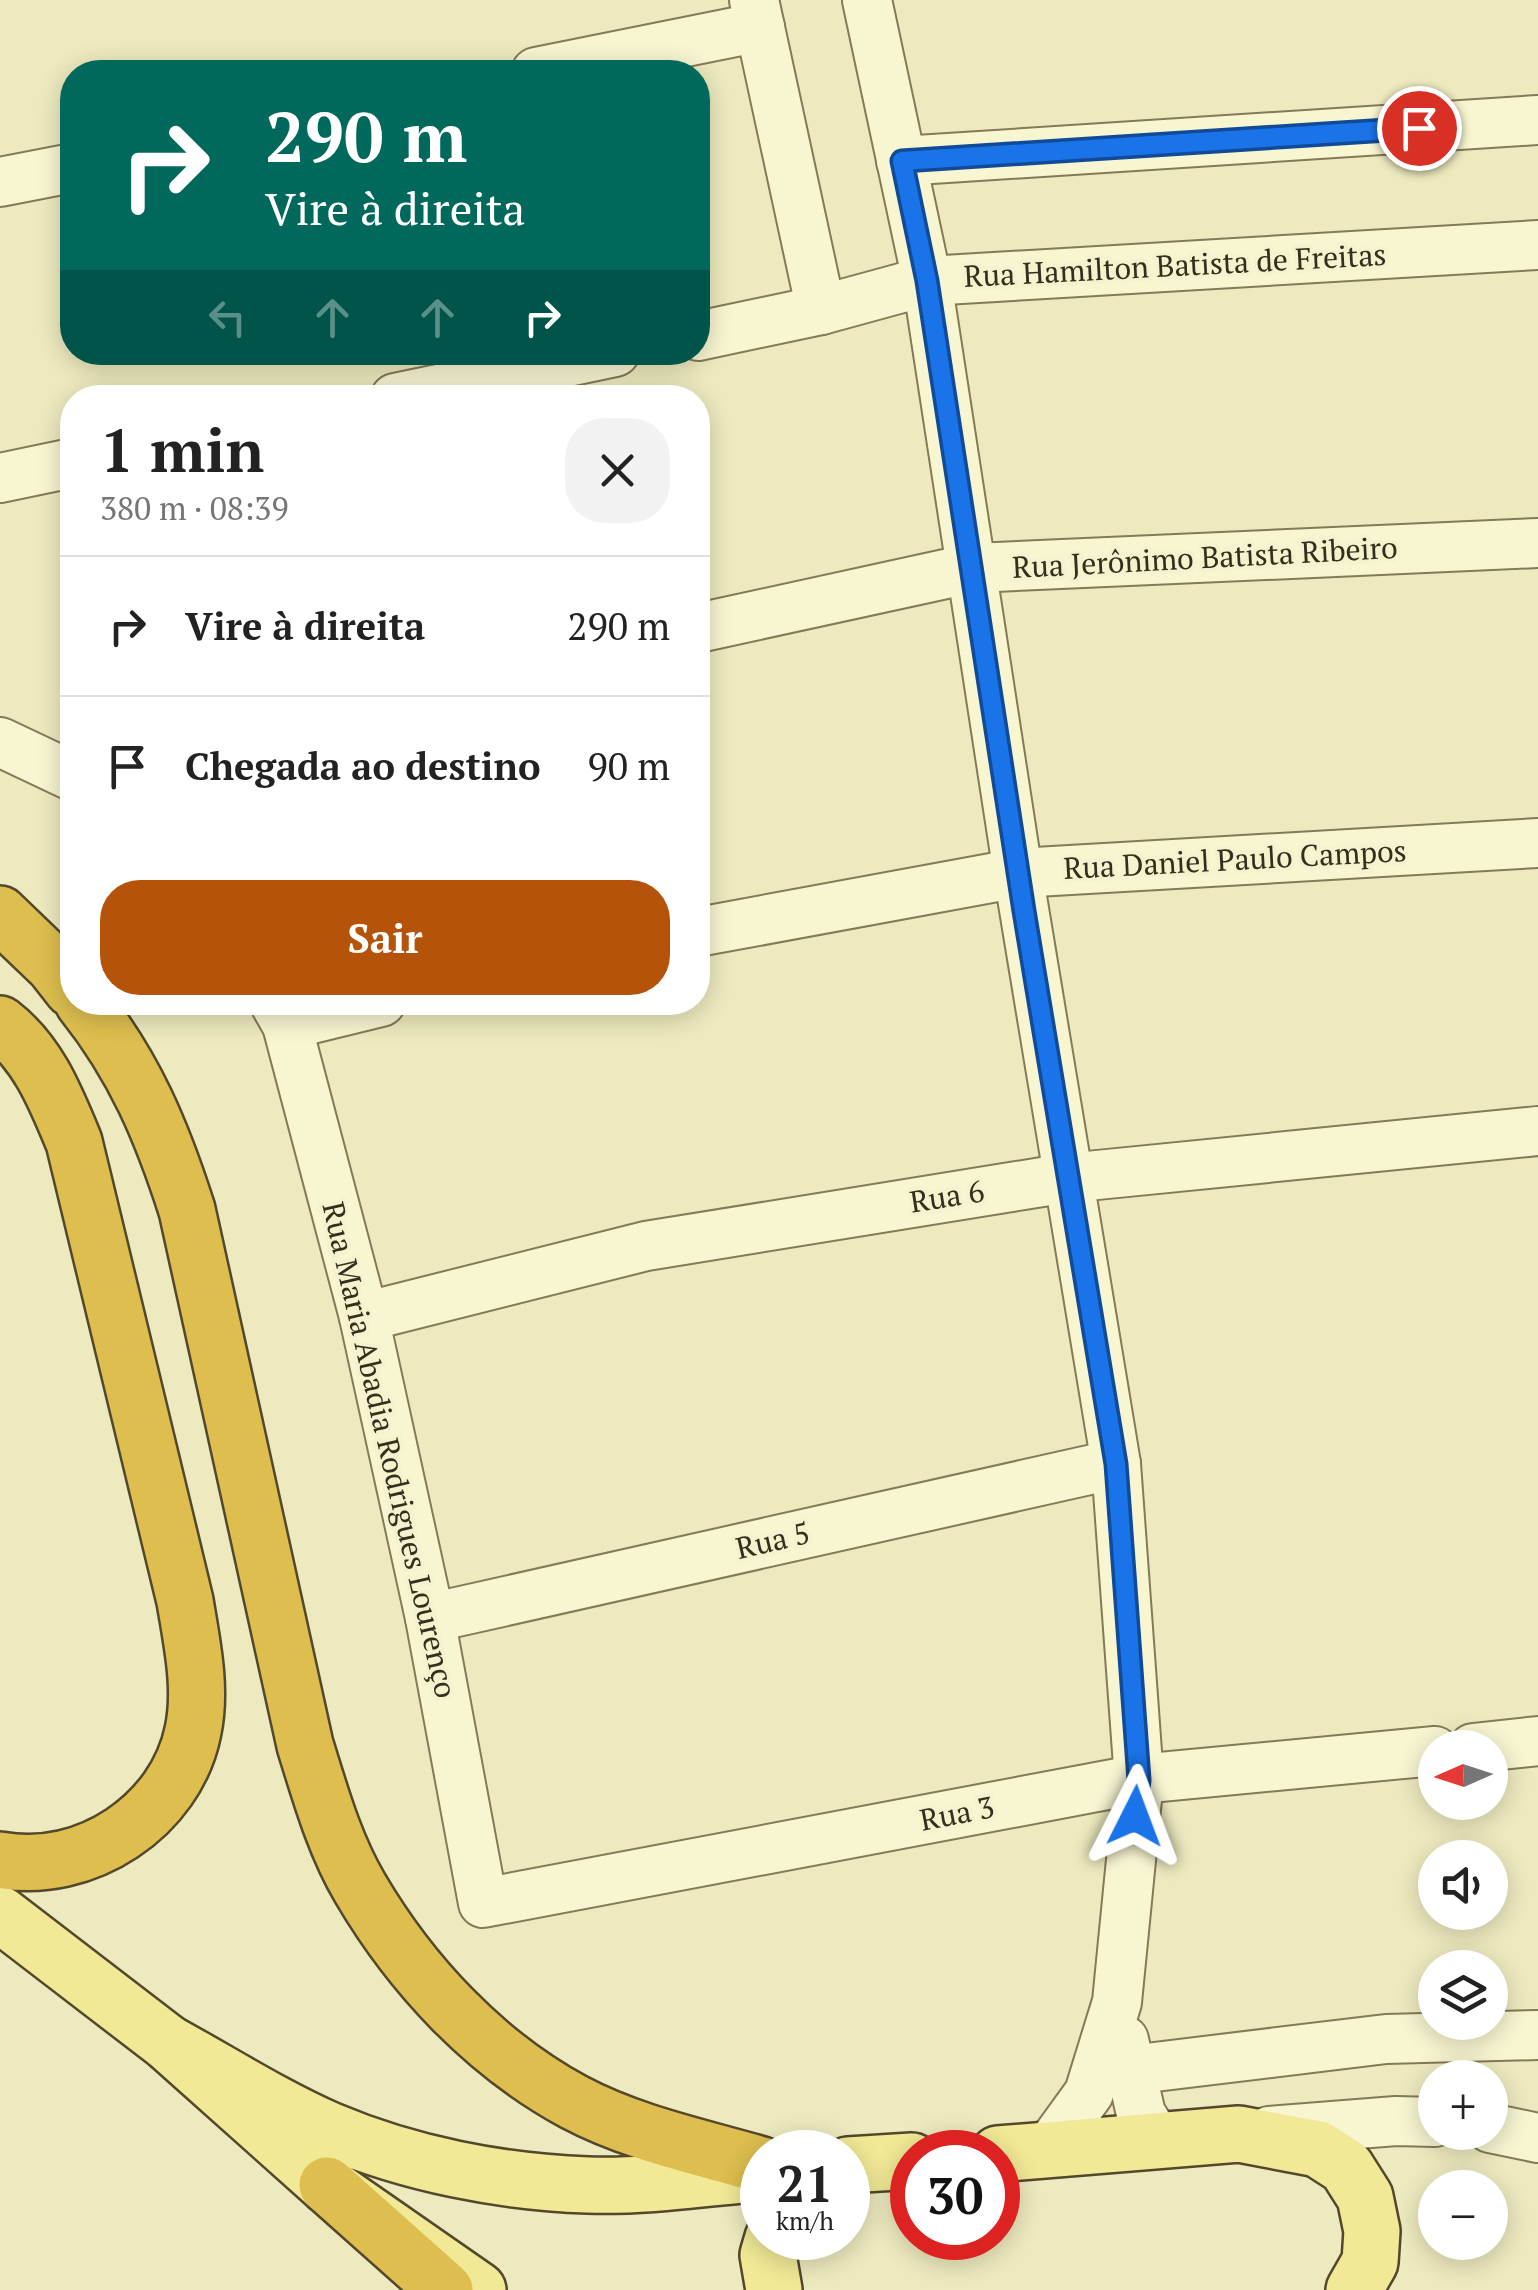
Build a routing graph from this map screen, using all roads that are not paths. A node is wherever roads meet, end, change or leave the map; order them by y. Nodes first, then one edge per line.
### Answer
1 (866, 0) edge
2 (757, 13) edge
3 (581, 60) edge
4 (1538, 120) edge
5 (902, 161) junction
6 (60, 170) edge
7 (0, 182) edge
8 (1538, 246) edge
9 (927, 281) junction
10 (821, 310) junction
11 (710, 333) edge
12 (553, 365) edge
13 (457, 385) edge
14 (60, 466) edge
15 (0, 478) edge
16 (1538, 543) edge
17 (973, 568) junction
18 (710, 625) edge
19 (0, 742) edge
20 (60, 770) edge
21 (1538, 843) edge
22 (1018, 873) junction
23 (0, 914) edge
24 (710, 930) edge
25 (60, 974) edge
26 (93, 1015) edge
27 (281, 1015) edge
28 (0, 1024) edge
29 (1538, 1132) edge
30 (1068, 1178) junction
31 (364, 1317) junction
32 (1116, 1464) junction
33 (430, 1618) junction
34 (1538, 1741) edge
35 (1508, 1744) edge
36 (1418, 1753) edge
37 (1139, 1780) junction
38 (0, 1860) edge
39 (482, 1903) joint
40 (0, 1914) edge
41 (1117, 2002) junction
42 (1538, 2035) edge
43 (168, 2043) junction
44 (1130, 2070) junction
45 (1418, 2122) edge
46 (1508, 2132) edge
47 (1239, 2134) junction
48 (1538, 2138) edge
49 (1158, 2141) junction
50 (1022, 2152) edge
51 (740, 2159) edge
52 (740, 2175) edge
53 (327, 2185) junction
54 (769, 2260) edge
55 (445, 2290) edge
56 (478, 2290) edge
57 (774, 2290) edge
58 (1354, 2290) edge

1 - 5 street
2 - 3 street
2 - 10 street
4 - 5 street
5 - 9 street
6 - 7 street
8 - 9 street, Rua Hamilton Batista de Freitas
9 - 10 street, Rua Hamilton Batista de Freitas
9 - 17 street
10 - 11 street, Rua Hamilton Batista de Freitas
12 - 13 street
14 - 15 street
16 - 17 street, Rua Jerônimo Batista Ribeiro
17 - 18 street, Rua Jerônimo Batista Ribeiro
17 - 22 street
19 - 20 street
21 - 22 street, Rua Daniel Paulo Campos
22 - 24 street, Rua Daniel Paulo Campos
22 - 30 street
23 - 25 highway
26 - 51 highway
27 - 31 street, Rua Maria Abadia Rodrigues Lourenço
28 - 38 highway
29 - 30 street, Rua 6
30 - 31 street, Rua 6
30 - 32 street
31 - 33 street, Rua Maria Abadia Rodrigues Lourenço
32 - 33 street, Rua 5
32 - 37 street
33 - 39 street, Rua Maria Abadia Rodrigues Lourenço
34 - 35 street
36 - 37 street, Rua 3
37 - 39 street, Rua 3
37 - 41 street
40 - 43 main road
41 - 44 street
41 - 50 street
42 - 44 street
43 - 52 main road
43 - 53 main road
44 - 49 street
45 - 47 street
46 - 48 street
47 - 49 main road
47 - 58 main road
49 - 50 main road
53 - 55 highway
53 - 56 main road
54 - 57 main road

